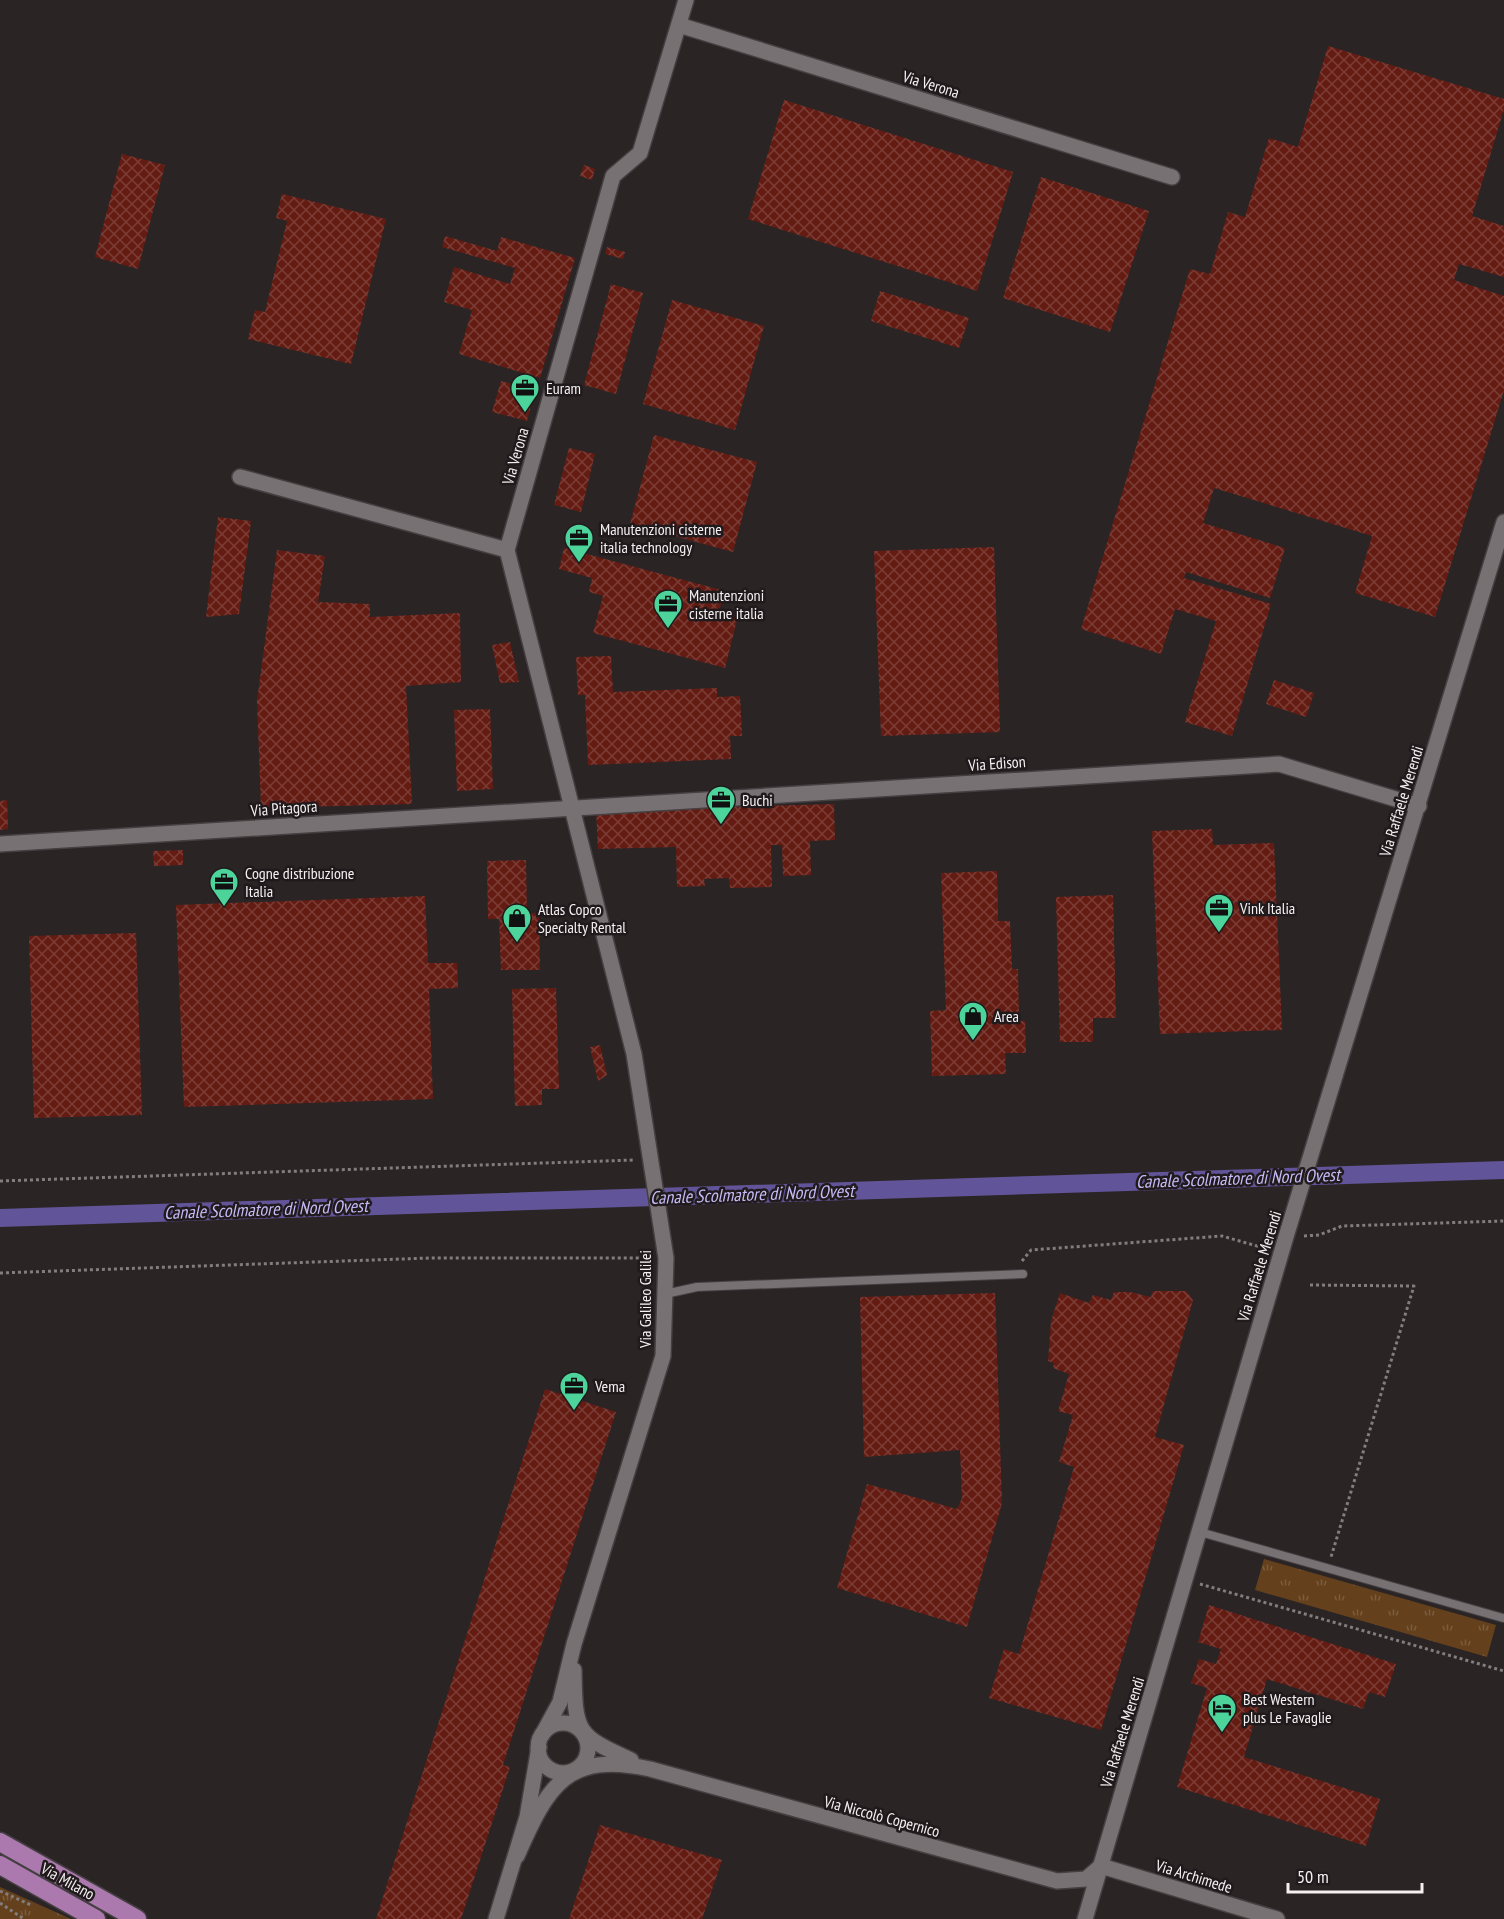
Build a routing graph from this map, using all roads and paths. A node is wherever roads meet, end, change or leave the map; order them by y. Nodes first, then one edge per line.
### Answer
1 (686, 0) edge
2 (679, 25) junction
3 (1172, 177) dead end
4 (240, 477) dead end
5 (1504, 522) edge
6 (507, 550) junction
7 (1419, 806) junction
8 (571, 808) junction
9 (0, 844) edge
10 (652, 1166) junction
11 (0, 1181) edge
12 (1504, 1221) edge
13 (1287, 1233) junction
14 (665, 1251) junction
15 (0, 1273) edge
16 (1023, 1274) joint
17 (1310, 1285) dead end
18 (665, 1294) junction
19 (1200, 1532) junction
20 (1328, 1568) junction
21 (1186, 1580) junction
22 (1503, 1618) edge
23 (574, 1644) junction
24 (1504, 1671) edge
25 (584, 1735) junction
26 (541, 1741) junction
27 (577, 1769) junction
28 (650, 1769) junction
29 (0, 1842) edge
30 (517, 1856) junction
31 (0, 1865) edge
32 (1101, 1866) junction
33 (0, 1891) edge
34 (0, 1903) edge
35 (34, 1906) dead end
36 (24, 1919) edge
37 (96, 1919) edge
38 (137, 1919) edge
39 (496, 1919) edge
40 (1085, 1919) edge
41 (1277, 1919) edge

1 - 2 street, Via Verona
2 - 3 street, Via Verona
2 - 6 street, Via Verona
4 - 6 street
5 - 7 street, Via Raffaele Merendi
6 - 8 street, Via Verona
7 - 8 street, Via Edison
7 - 13 street, Via Raffaele Merendi
8 - 9 street, Via Pitagora
8 - 10 street, Via Galileo Galilei
10 - 11 path
10 - 14 street, Via Galileo Galilei
12 - 13 path
13 - 16 path
13 - 19 street, Via Raffaele Merendi
14 - 15 path
14 - 18 street, Via Galileo Galilei
16 - 18 lane
17 - 20 path
18 - 23 street, Via Galileo Galilei
19 - 20 lane
19 - 21 street, Via Raffaele Merendi
20 - 22 lane
21 - 24 path
21 - 32 street, Via Raffaele Merendi
23 - 25 street, Via Galileo Galilei
23 - 26 street, Via Galileo Galilei
25 - 26 street
25 - 27 street
25 - 28 street, Via Niccolò Copernico
26 - 27 street
26 - 30 street, Via Galileo Galilei
27 - 28 street, Via Niccolò Copernico
27 - 30 street, Via Galileo Galilei
28 - 32 street, Via Niccolò Copernico
29 - 38 main road, Via Milano
30 - 39 street, Via Galileo Galilei
31 - 37 main road, Via Milano
32 - 40 street, Via Raffaele Merendi
32 - 41 street, Via Archimede
33 - 35 path
34 - 36 path

